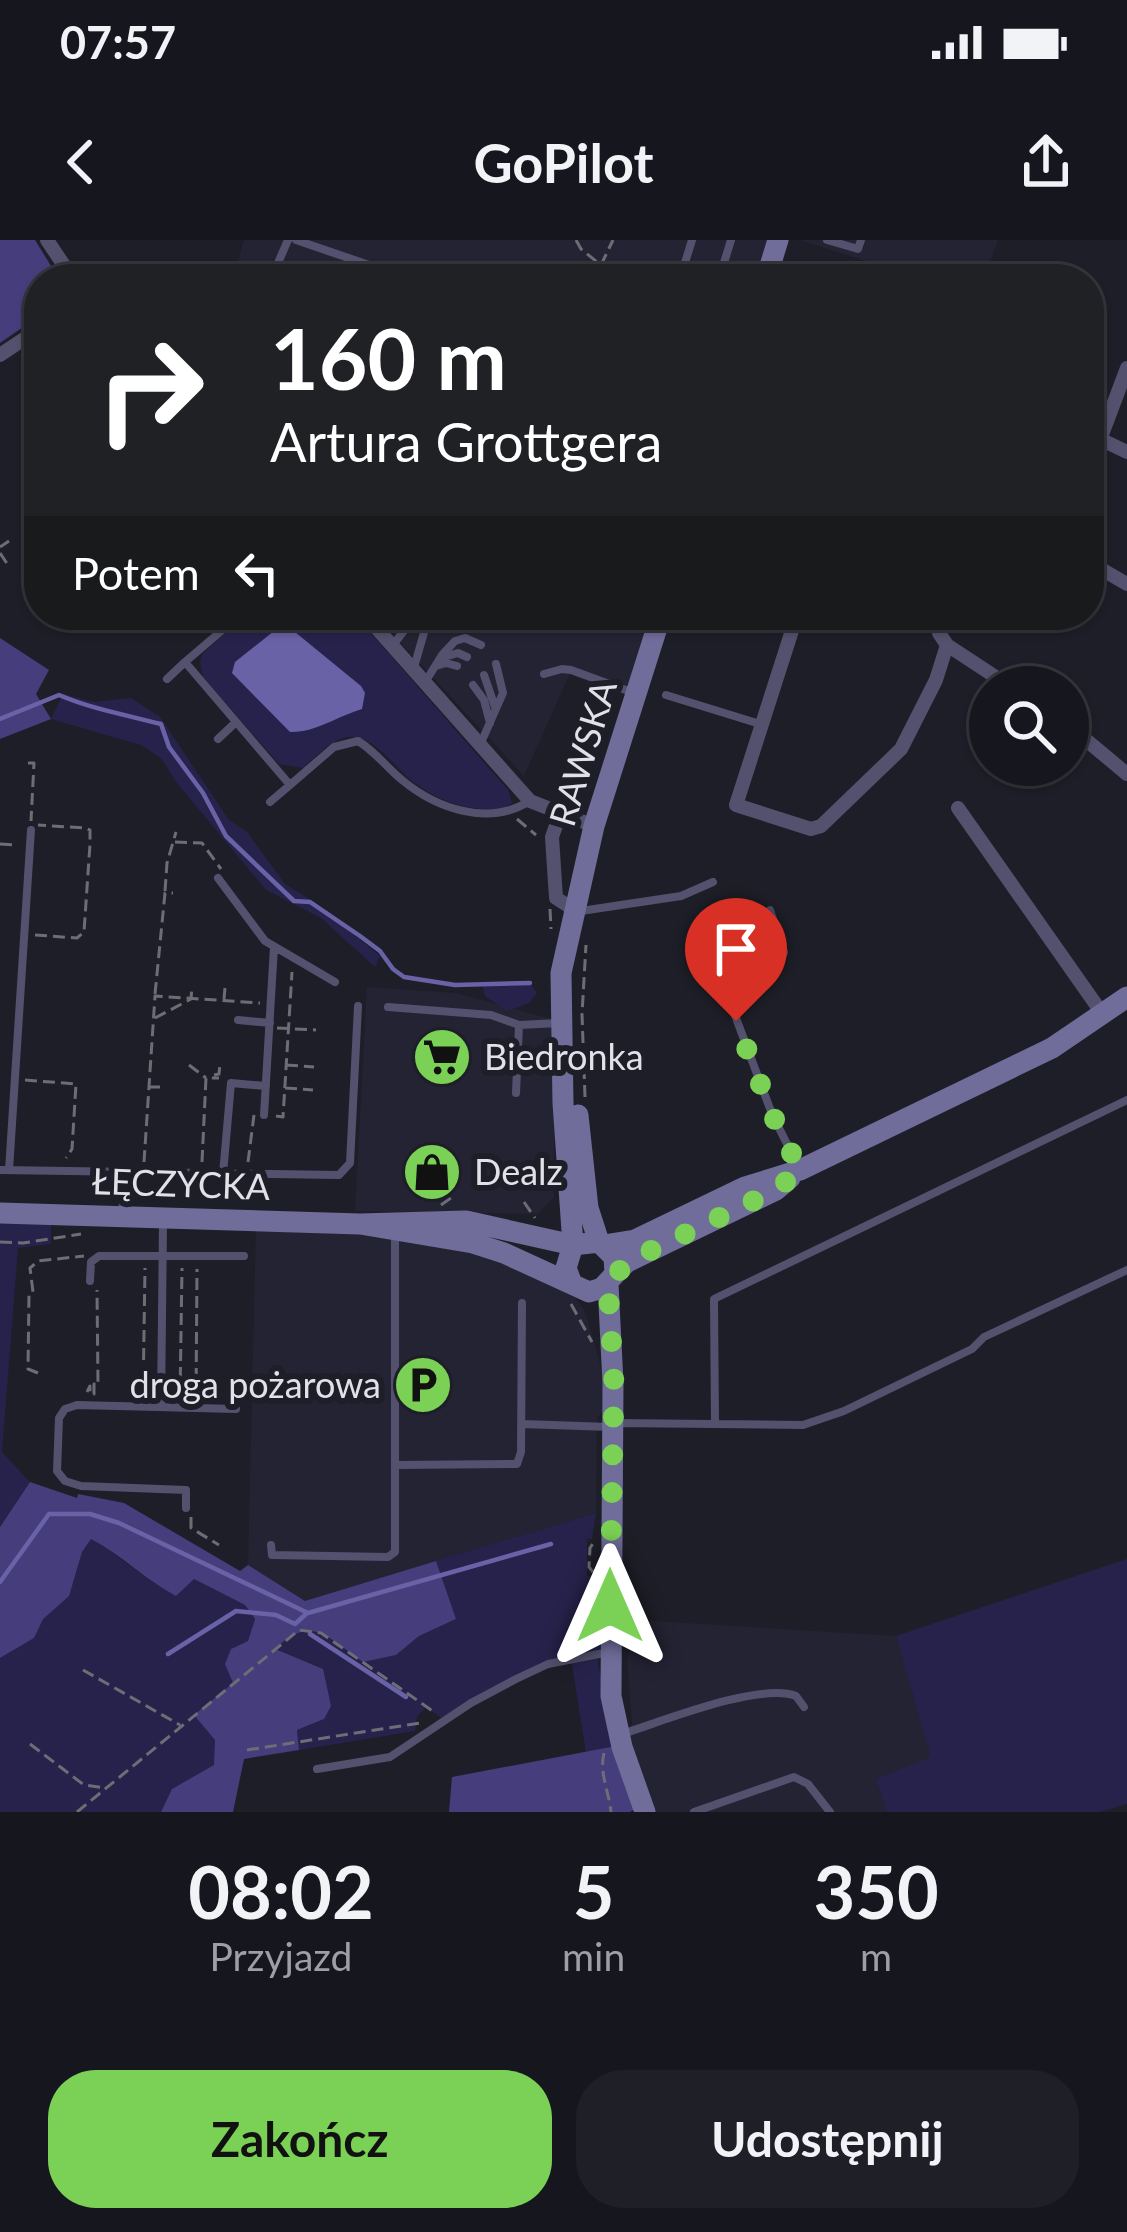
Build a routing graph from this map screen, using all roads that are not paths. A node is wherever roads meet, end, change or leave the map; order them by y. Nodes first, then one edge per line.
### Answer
1 (292, 240) edge
2 (827, 240) edge
3 (861, 240) edge
4 (366, 264) edge
5 (1127, 368) edge
6 (1104, 428) edge
7 (222, 630) edge
8 (378, 630) edge
9 (404, 630) edge
10 (427, 630) edge
11 (656, 630) edge
12 (792, 630) edge
13 (940, 630) edge
14 (481, 645) dead end
15 (946, 645) junction
16 (392, 646) junction
17 (467, 657) dead end
18 (185, 662) junction
19 (436, 663) junction
20 (496, 664) dead end
21 (457, 666) dead end
22 (978, 666) edge
23 (544, 674) dead end
24 (484, 675) dead end
25 (419, 677) junction
26 (167, 679) dead end
27 (472, 685) dead end
28 (635, 694) junction
29 (666, 695) dead end
30 (495, 714) junction
31 (236, 722) junction
32 (762, 724) junction
33 (490, 725) junction
34 (218, 739) dead end
35 (1089, 743) edge
36 (479, 746) junction
37 (1127, 775) edge
38 (290, 784) junction
39 (530, 801) junction
40 (270, 802) dead end
41 (958, 808) dead end
42 (560, 814) junction
43 (33, 826) road end
44 (594, 826) junction
45 (221, 876) road end
46 (713, 883) dead end
47 (770, 910) dead end
48 (583, 912) junction
49 (274, 947) junction
50 (335, 982) dead end
51 (1127, 997) edge
52 (358, 1006) dead end
53 (388, 1007) dead end
54 (1104, 1016) junction
55 (238, 1020) dead end
56 (266, 1023) junction
57 (560, 1023) junction
58 (519, 1025) junction
59 (266, 1086) junction
60 (516, 1093) dead end
61 (1127, 1100) edge
62 (264, 1115) road end
63 (224, 1169) junction
64 (5, 1170) edge
65 (800, 1170) junction
66 (125, 1174) junction
67 (0, 1213) edge
68 (164, 1215) junction
69 (122, 1216) junction
70 (361, 1224) junction
71 (395, 1229) junction
72 (602, 1243) junction
73 (573, 1245) junction
74 (244, 1256) dead end
75 (161, 1257) junction
76 (1127, 1270) edge
77 (611, 1279) junction
78 (89, 1281) dead end
79 (572, 1290) junction
80 (522, 1303) dead end
81 (161, 1407) junction
82 (236, 1409) dead end
83 (612, 1419) junction
84 (522, 1424) junction
85 (715, 1424) junction
86 (395, 1465) junction
87 (188, 1511) road end
88 (271, 1545) dead end
89 (610, 1652) junction
90 (804, 1706) dead end
91 (619, 1736) junction
92 (317, 1769) dead end
93 (645, 1812) edge
94 (694, 1812) edge
95 (830, 1812) edge

1 - 4 lane
2 - 3 lane
5 - 6 street
7 - 18 lane
8 - 16 street
9 - 16 lane
10 - 25 lane
11 - 28 main road, RAWSKA
12 - 32 street
13 - 15 street
14 - 19 lane
15 - 22 street
15 - 32 street
16 - 25 street
17 - 19 lane
18 - 26 lane
18 - 31 lane
19 - 21 lane
19 - 25 lane
20 - 30 lane
23 - 28 lane
24 - 30 lane
25 - 36 street
27 - 33 lane
28 - 44 main road, RAWSKA
29 - 32 lane
30 - 33 lane
31 - 34 lane
31 - 38 lane
33 - 36 lane
35 - 37 street
36 - 39 street
38 - 39 lane
38 - 40 lane
39 - 42 street
41 - 54 street
42 - 44 street
42 - 48 street
43 - 64 lane
44 - 48 main road, RAWSKA
45 - 49 lane
46 - 48 lane
47 - 65 lane
48 - 57 main road, RAWSKA
48 - 72 main road, RAWSKA
49 - 50 lane
49 - 56 lane
51 - 54 main road
52 - 63 lane
53 - 58 lane
54 - 65 main road
55 - 56 lane
56 - 59 lane
57 - 58 lane
57 - 73 main road, RAWSKA
58 - 60 lane
59 - 62 lane
59 - 63 lane
61 - 85 lane
63 - 66 lane
64 - 66 lane
65 - 72 main road
65 - 77 main road
66 - 69 lane
67 - 69 main road, ŁĘCZYCKA
68 - 69 main road, ŁĘCZYCKA
68 - 70 main road, ŁĘCZYCKA
68 - 75 lane
70 - 71 main road, ŁĘCZYCKA
70 - 73 main road, ŁĘCZYCKA
71 - 79 main road, ŁĘCZYCKA
71 - 86 lane
72 - 73 main road
72 - 77 main road
73 - 79 main road
74 - 75 lane
75 - 78 lane
75 - 81 lane
76 - 85 lane
77 - 79 main road
77 - 83 main road
79 - 83 main road
80 - 84 lane
81 - 82 lane
81 - 87 lane
83 - 84 lane
83 - 85 lane
83 - 89 main road
84 - 86 lane
86 - 88 lane
89 - 91 main road
89 - 92 lane
90 - 91 lane
91 - 93 main road
94 - 95 lane

